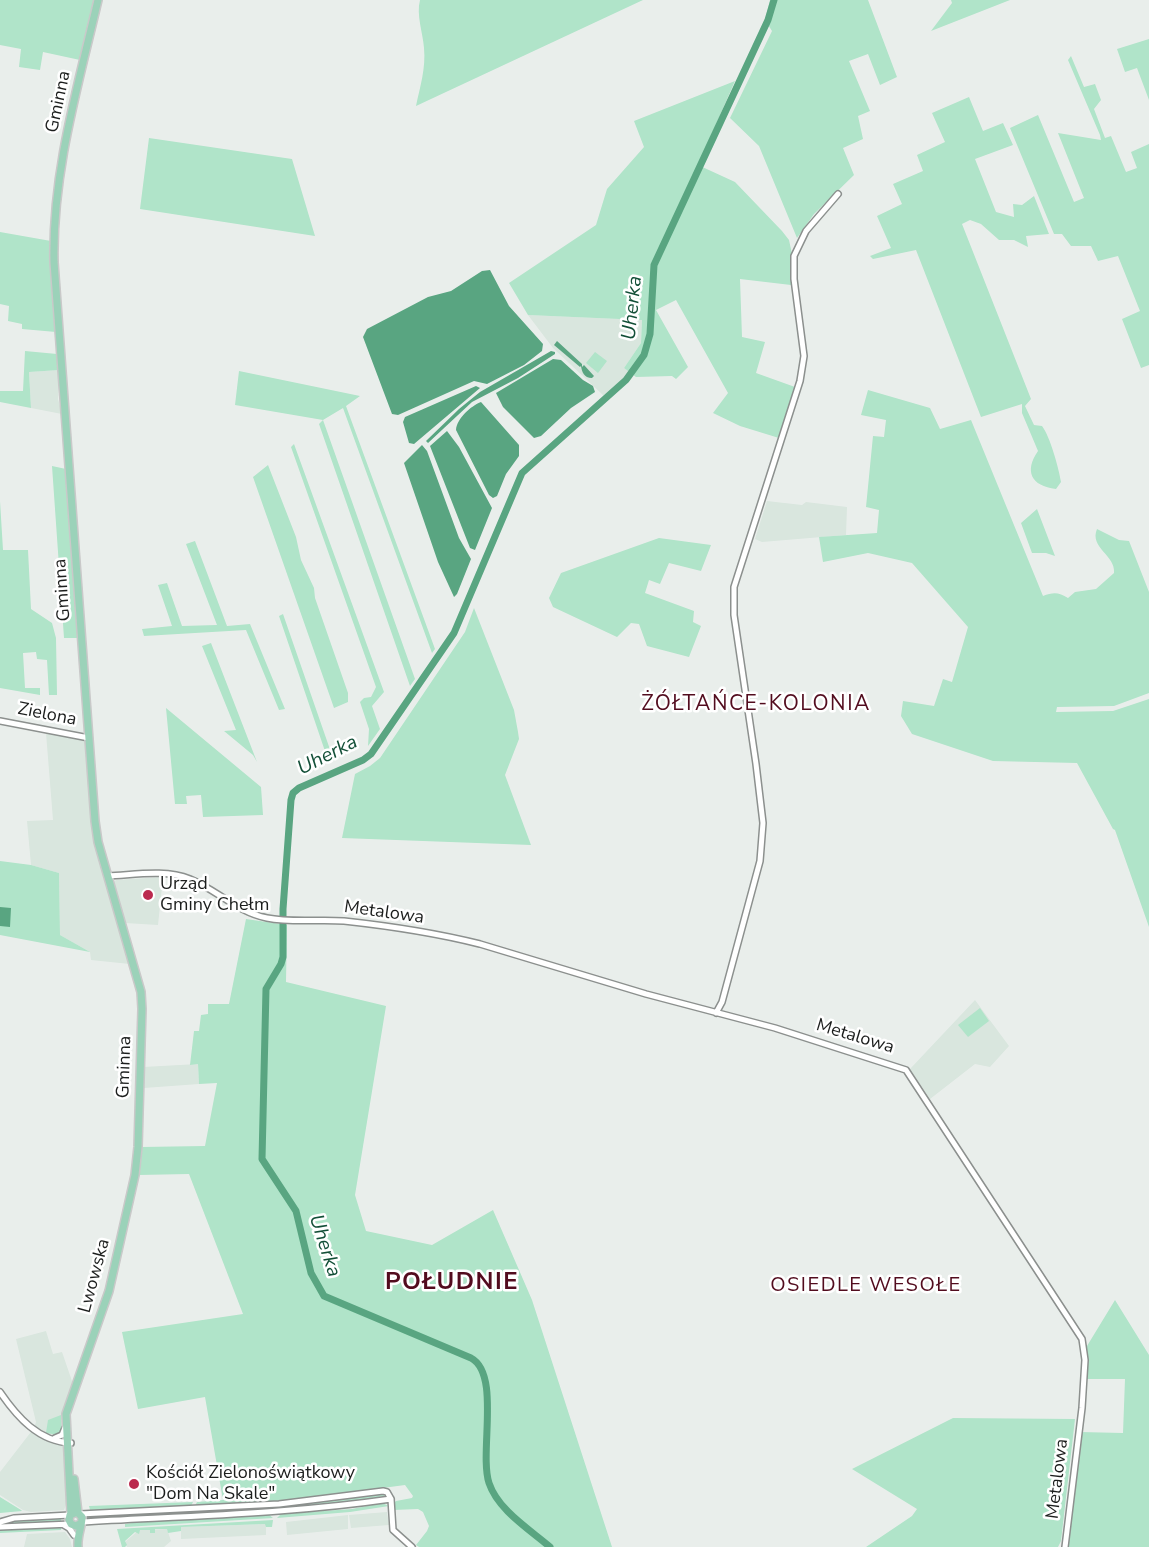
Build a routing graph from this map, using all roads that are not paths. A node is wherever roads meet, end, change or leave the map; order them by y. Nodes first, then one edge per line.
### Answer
1 (98, 0) edge
2 (838, 194) dead end
3 (0, 721) edge
4 (89, 738) junction
5 (108, 876) junction
6 (719, 1004) junction
7 (729, 1016) junction
8 (135, 1175) joint
9 (77, 1383) junction
10 (0, 1392) edge
11 (65, 1426) junction
12 (55, 1439) junction
13 (70, 1442) junction
14 (68, 1452) junction
15 (391, 1499) junction
16 (73, 1512) junction
17 (0, 1521) edge
18 (79, 1524) junction
19 (62, 1525) junction
20 (0, 1527) edge
21 (76, 1534) junction
22 (78, 1545) edge
23 (412, 1547) edge
24 (1065, 1547) edge

1 - 4 main road, Gminna
2 - 6 street
3 - 4 street, Zielona
4 - 5 main road, Gminna
5 - 6 street, Metalowa
5 - 8 main road, Gminna
6 - 7 street, Metalowa
6 - 7 street
7 - 24 street, Metalowa
8 - 9 main road, Lwowska
9 - 11 main road, Lwowska
9 - 13 main road, Lwowska
10 - 12 street
11 - 12 street, Lwowska
11 - 13 main road, Lwowska
12 - 13 street
12 - 14 street
13 - 14 main road, Lwowska
13 - 16 main road, Lwowska
14 - 16 main road, Lwowska
15 - 16 street
15 - 18 street
15 - 23 street
16 - 17 street
16 - 18 main road
16 - 18 main road
18 - 19 street
18 - 21 main road
19 - 20 street
19 - 21 street
21 - 22 main road

